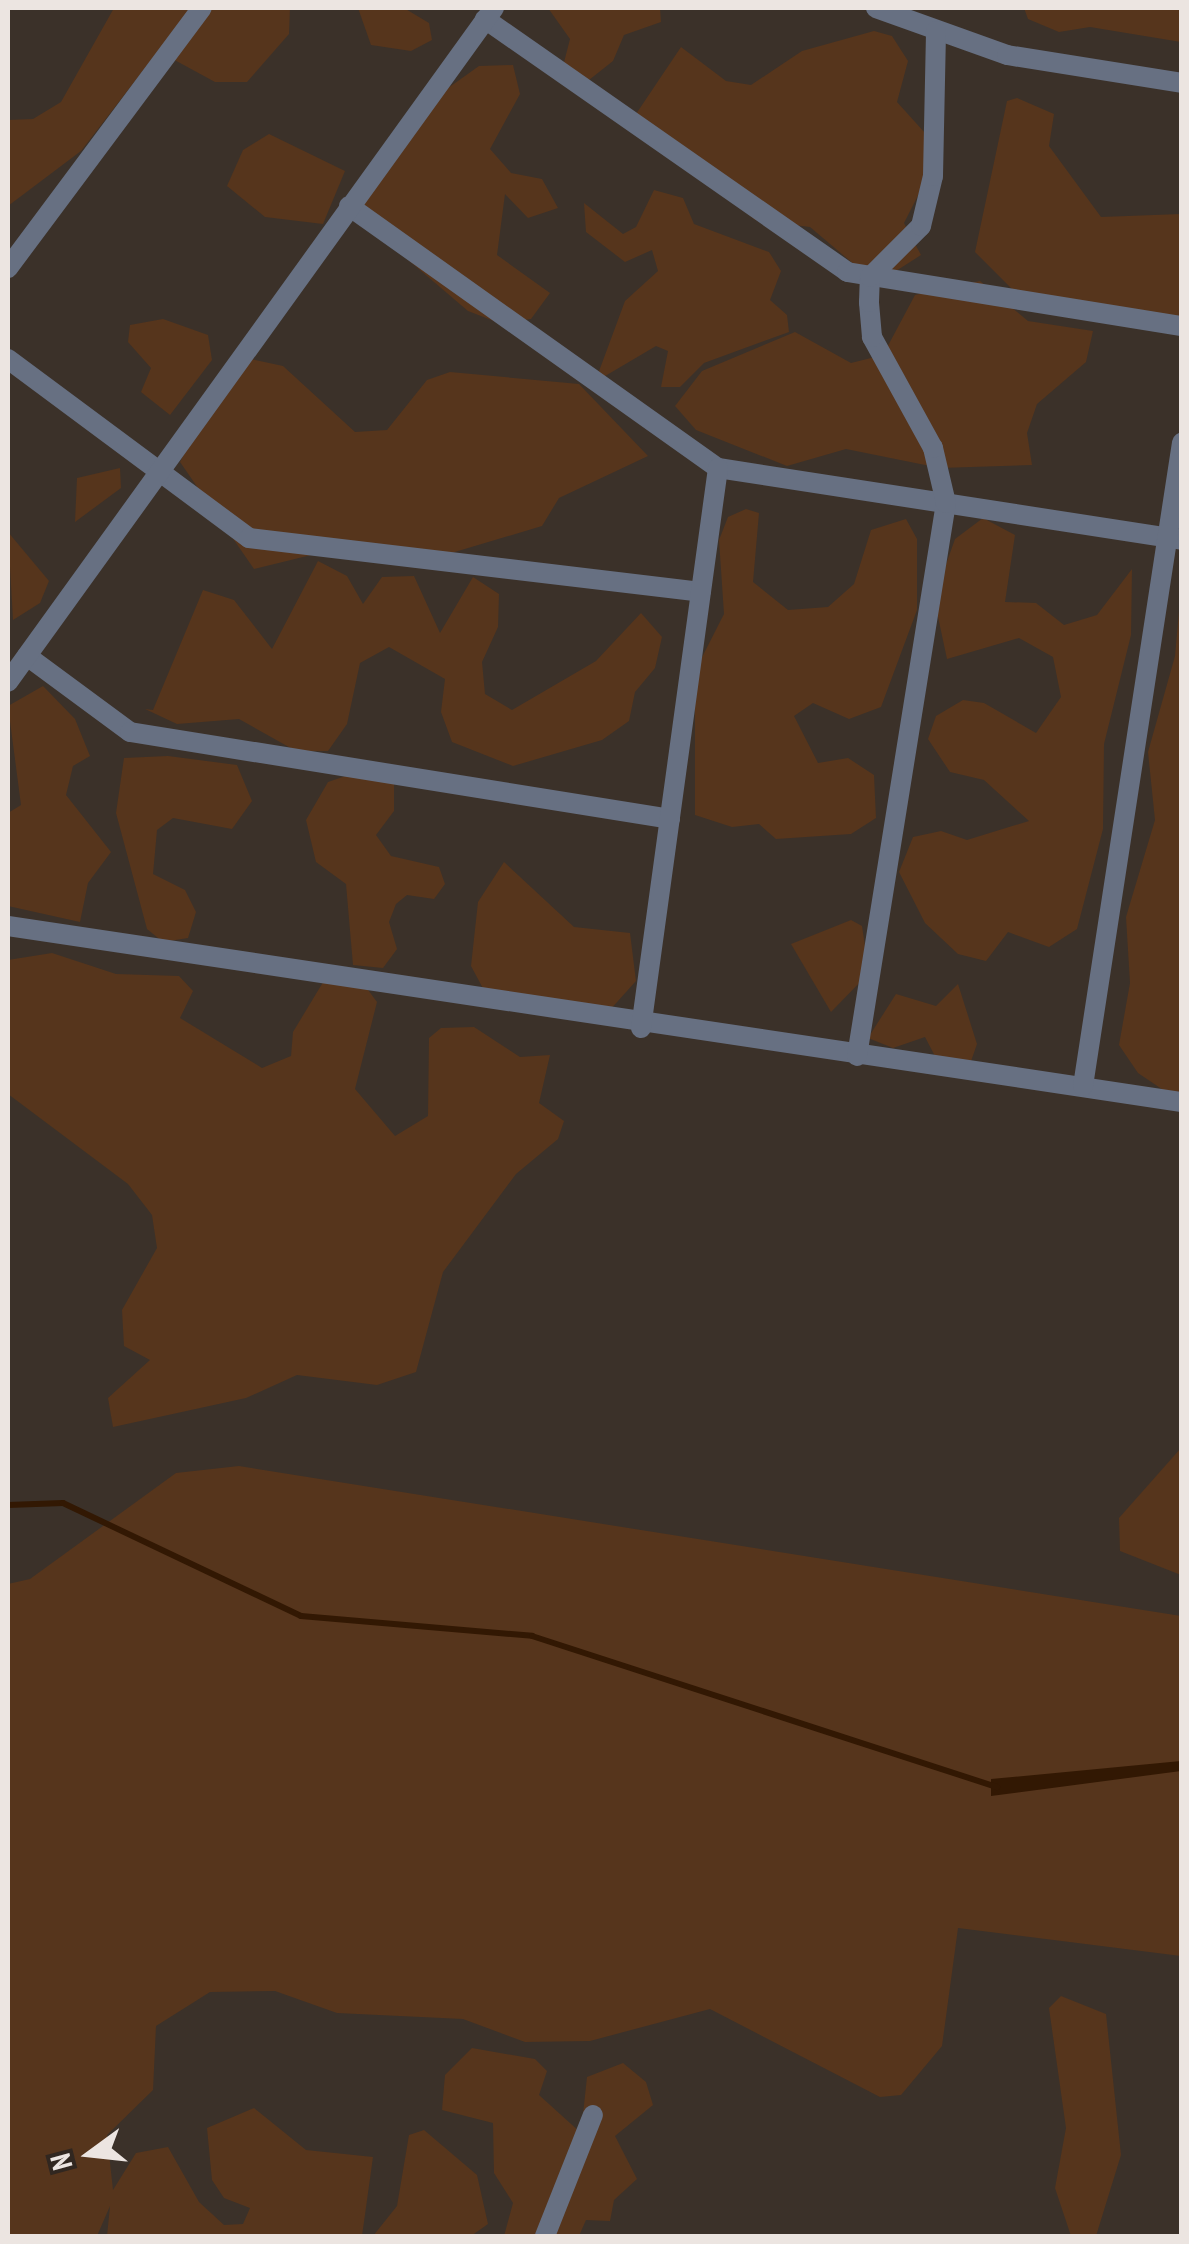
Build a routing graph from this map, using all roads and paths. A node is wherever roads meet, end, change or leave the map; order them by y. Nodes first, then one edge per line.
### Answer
1 (202, 8) edge
2 (876, 8) edge
3 (490, 13) edge
4 (936, 31) junction
5 (1182, 83) edge
6 (349, 206) junction
7 (8, 268) edge
8 (870, 277) junction
9 (1182, 326) edge
10 (8, 359) edge
11 (1182, 443) edge
12 (155, 468) junction
13 (718, 468) junction
14 (946, 503) junction
15 (1174, 539) edge
16 (701, 592) junction
17 (27, 656) junction
18 (8, 682) edge
19 (670, 819) junction
20 (8, 926) edge
21 (641, 1028) junction
22 (856, 1056) junction
23 (1083, 1086) junction
24 (1182, 1102) edge
25 (593, 2115) dead end
26 (545, 2236) edge

1 - 7 street
2 - 4 street
3 - 6 street
3 - 8 street
4 - 5 street
4 - 8 street
6 - 12 street
6 - 13 street
8 - 9 street
8 - 14 street
10 - 12 street
11 - 15 street
12 - 16 street
12 - 17 street
13 - 14 street
13 - 16 street
14 - 15 street
14 - 22 street
15 - 23 street
16 - 19 street
17 - 18 street
17 - 19 street
19 - 21 street
20 - 21 street
21 - 22 street
22 - 23 street
23 - 24 street
25 - 26 street

